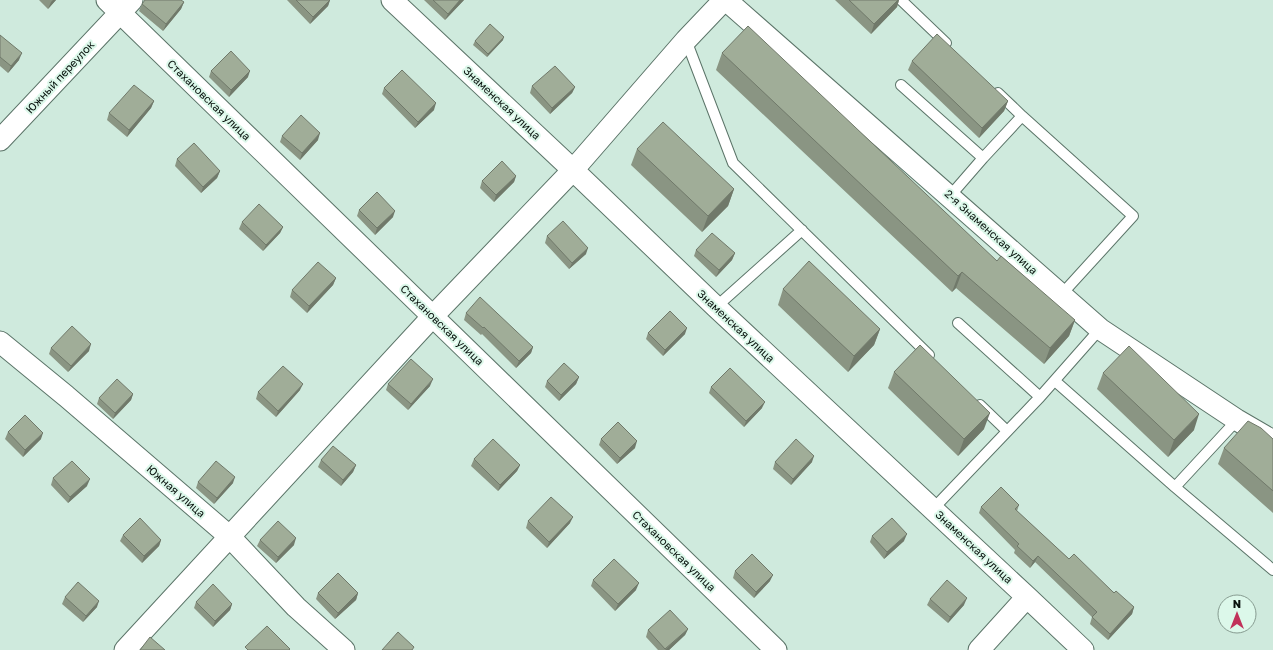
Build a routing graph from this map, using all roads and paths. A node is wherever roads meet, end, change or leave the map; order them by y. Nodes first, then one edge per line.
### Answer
1 (392, 0) edge
2 (725, 0) edge
3 (901, 0) edge
4 (120, 4) edge
5 (686, 40) junction
6 (953, 50) edge
7 (901, 85) dead end
8 (993, 88) edge
9 (1022, 116) junction
10 (0, 140) edge
11 (983, 158) junction
12 (573, 170) junction
13 (950, 196) junction
14 (802, 230) junction
15 (1062, 295) junction
16 (716, 308) junction
17 (433, 316) junction
18 (958, 323) dead end
19 (1100, 329) junction
20 (0, 342) edge
21 (939, 364) edge
22 (1055, 381) junction
23 (1040, 397) junction
24 (973, 398) edge
25 (1237, 420) junction
26 (1007, 431) junction
27 (1273, 441) edge
28 (1175, 487) junction
29 (933, 509) junction
30 (228, 536) junction
31 (1273, 570) edge
32 (1027, 597) junction
33 (125, 650) edge
34 (344, 650) edge
35 (776, 650) edge
36 (979, 650) edge
37 (1083, 650) edge

1 - 12 street, Знаменская улица
2 - 5 street
2 - 13 street, 2-я Знаменская улица
3 - 6 lane
4 - 10 street, Южный переулок
4 - 17 street, Стахановская улица
5 - 12 street
5 - 14 lane
7 - 11 lane
8 - 9 lane
9 - 11 lane
9 - 15 lane
11 - 13 lane
12 - 16 street, Знаменская улица
12 - 17 street
13 - 15 street, 2-я Знаменская улица
14 - 16 lane
14 - 21 lane
15 - 19 street, 2-я Знаменская улица
16 - 29 street, Знаменская улица
17 - 30 street
17 - 35 street, Стахановская улица
18 - 23 lane
19 - 22 lane
19 - 25 street, 2-я Знаменская улица
20 - 30 street, Южная улица
22 - 23 lane
22 - 28 lane
23 - 26 lane
24 - 26 lane
25 - 27 street, 2-я Знаменская улица
25 - 28 lane
26 - 29 lane
28 - 31 lane
29 - 32 street, Знаменская улица
30 - 33 street
30 - 34 street, Южная улица
32 - 36 street
32 - 37 street, Знаменская улица

